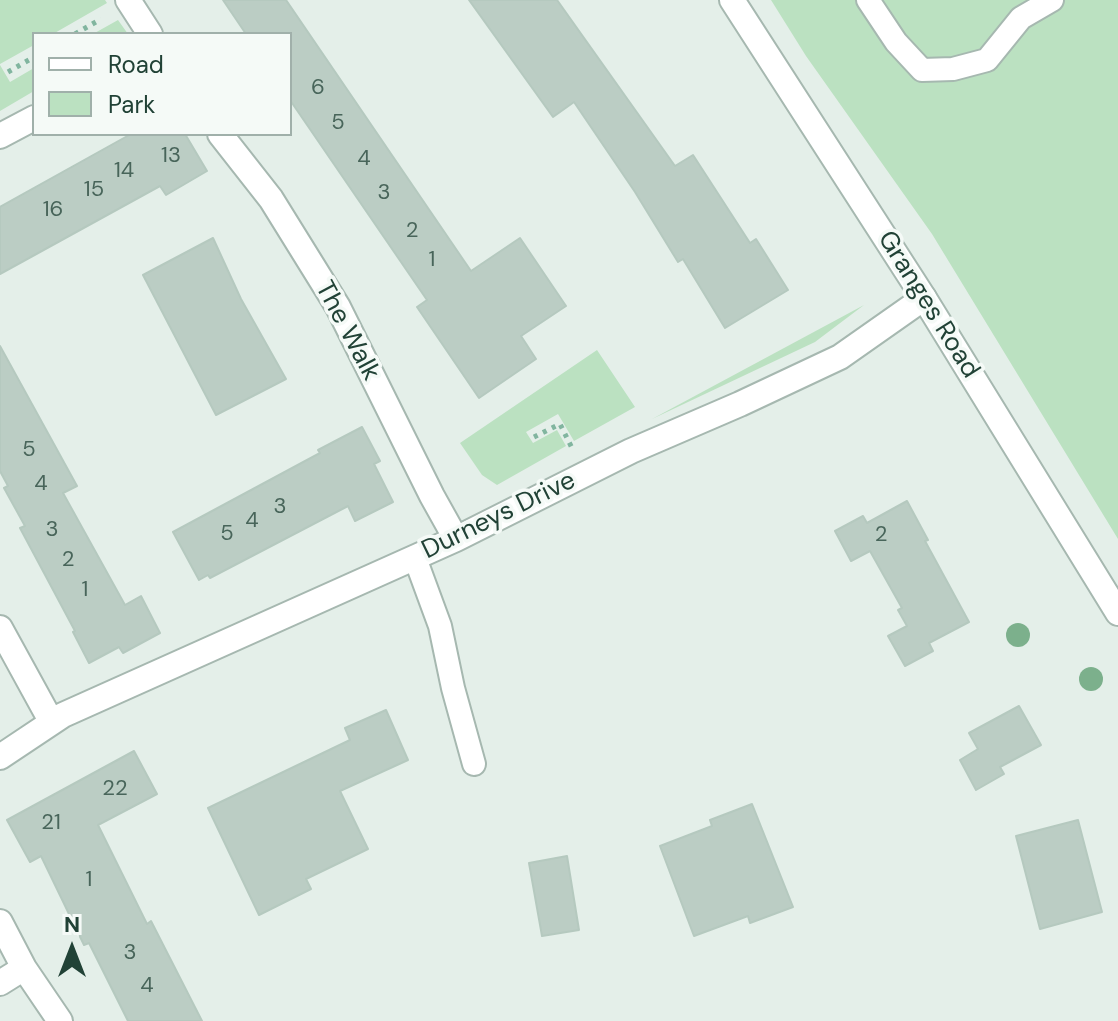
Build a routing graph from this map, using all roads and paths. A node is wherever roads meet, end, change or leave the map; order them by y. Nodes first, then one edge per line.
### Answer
1 (128, 0) edge
2 (732, 0) edge
3 (868, 0) edge
4 (1052, 0) edge
5 (149, 32) edge
6 (32, 58) edge
7 (8, 72) dead end
8 (32, 119) edge
9 (0, 136) edge
10 (222, 136) edge
11 (924, 298) junction
12 (534, 437) dead end
13 (586, 473) junction
14 (456, 539) junction
15 (415, 558) junction
16 (1118, 613) edge
17 (0, 628) edge
18 (57, 718) junction
19 (0, 757) edge
20 (474, 764) dead end
21 (0, 922) edge
22 (24, 968) junction
23 (0, 983) edge
24 (60, 1021) edge

1 - 5 street
2 - 11 street, Granges Road
3 - 4 lane
6 - 7 path
8 - 9 street
10 - 14 street, The Walk
11 - 13 street, Durneys Drive
11 - 16 street, Granges Road
12 - 13 path
13 - 14 street, Durneys Drive
14 - 15 street, Durneys Drive
15 - 18 street, Durneys Drive
15 - 20 lane
17 - 18 street
18 - 19 street, Durneys Drive
21 - 22 street
22 - 23 street
22 - 24 street

